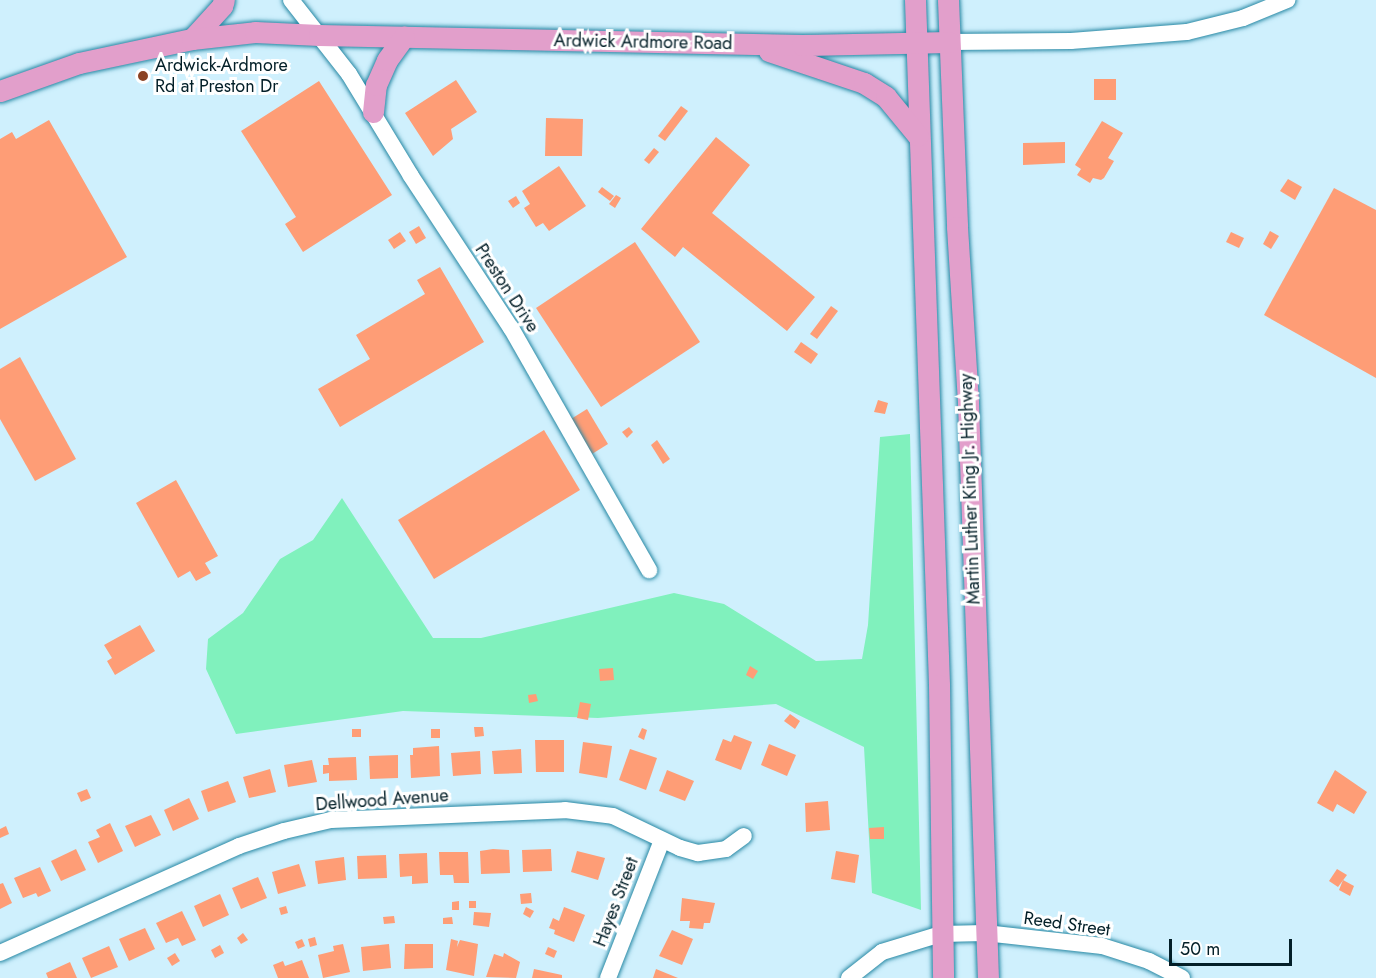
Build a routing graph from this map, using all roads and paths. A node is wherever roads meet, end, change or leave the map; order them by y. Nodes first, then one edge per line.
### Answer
1 (224, 0) edge
2 (291, 0) edge
3 (915, 0) edge
4 (948, 0) edge
5 (1287, 0) edge
6 (319, 35) junction
7 (404, 37) junction
8 (192, 39) junction
9 (916, 41) junction
10 (950, 42) junction
11 (748, 44) junction
12 (0, 91) edge
13 (373, 112) junction
14 (918, 136) junction
15 (649, 570) dead end
16 (744, 836) dead end
17 (662, 840) junction
18 (985, 933) junction
19 (941, 934) junction
20 (0, 953) edge
21 (608, 978) edge
22 (849, 978) edge
23 (943, 978) edge
24 (988, 978) edge
25 (1182, 978) edge

1 - 8 main road
2 - 6 street, Preston Drive
3 - 9 main road
4 - 10 main road, Martin Luther King Jr. Highway
5 - 10 street, Ardwick Ardmore Road
6 - 7 main road, Ardwick Ardmore Road
6 - 8 main road, Ardwick Ardmore Road
6 - 13 street, Preston Drive
7 - 11 main road, Ardwick Ardmore Road
7 - 13 main road
8 - 12 main road, Ardwick Ardmore Road
9 - 10 main road, Ardwick Ardmore Road
9 - 11 main road, Ardwick Ardmore Road
9 - 14 main road
10 - 18 main road, Martin Luther King Jr. Highway
11 - 14 main road
13 - 15 street, Preston Drive
14 - 19 main road
16 - 17 street, Dellwood Avenue
17 - 20 street, Dellwood Avenue
17 - 21 street, Hayes Street
18 - 19 street, Reed Street
18 - 24 main road, Martin Luther King Jr. Highway
18 - 25 street, Reed Street
19 - 22 street, Reed Street
19 - 23 main road

